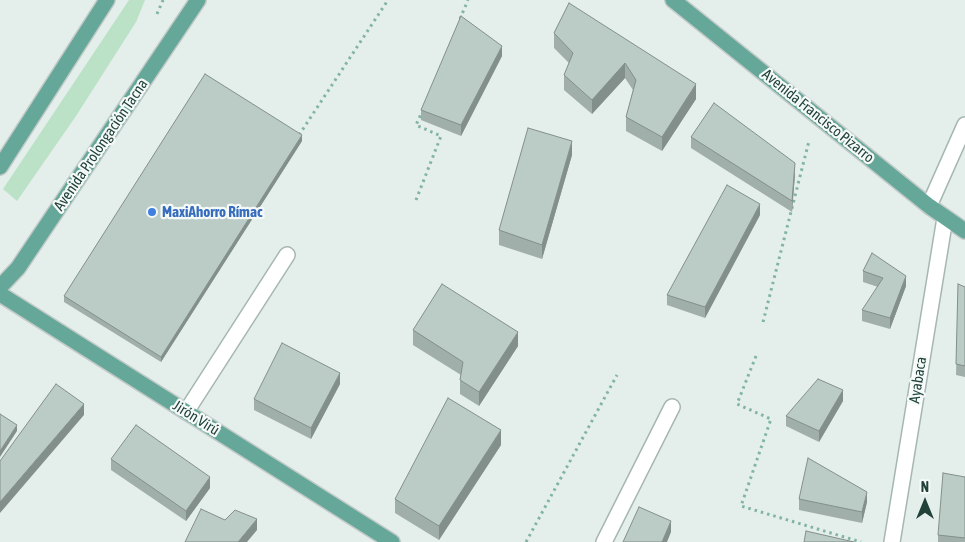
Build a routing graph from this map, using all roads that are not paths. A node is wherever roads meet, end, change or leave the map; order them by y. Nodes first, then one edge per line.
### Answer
1 (107, 0) edge
2 (198, 0) edge
3 (673, 0) edge
4 (965, 125) edge
5 (0, 167) edge
6 (929, 206) junction
7 (945, 218) junction
8 (965, 231) edge
9 (287, 255) dead end
10 (0, 287) edge
11 (0, 294) edge
12 (672, 407) dead end
13 (186, 412) junction
14 (392, 542) edge
15 (604, 542) edge
16 (892, 542) edge

1 - 5 main road
2 - 10 main road, Avenida Prolongación Tacna
3 - 6 main road, Avenida Francisco Pizarro
4 - 6 street
6 - 7 main road, Avenida Francisco Pizarro
7 - 8 main road, Avenida Francisco Pizarro
7 - 16 street, Ayabaca
9 - 13 street
11 - 13 main road, Jirón Virú
12 - 15 street
13 - 14 main road, Jirón Virú

